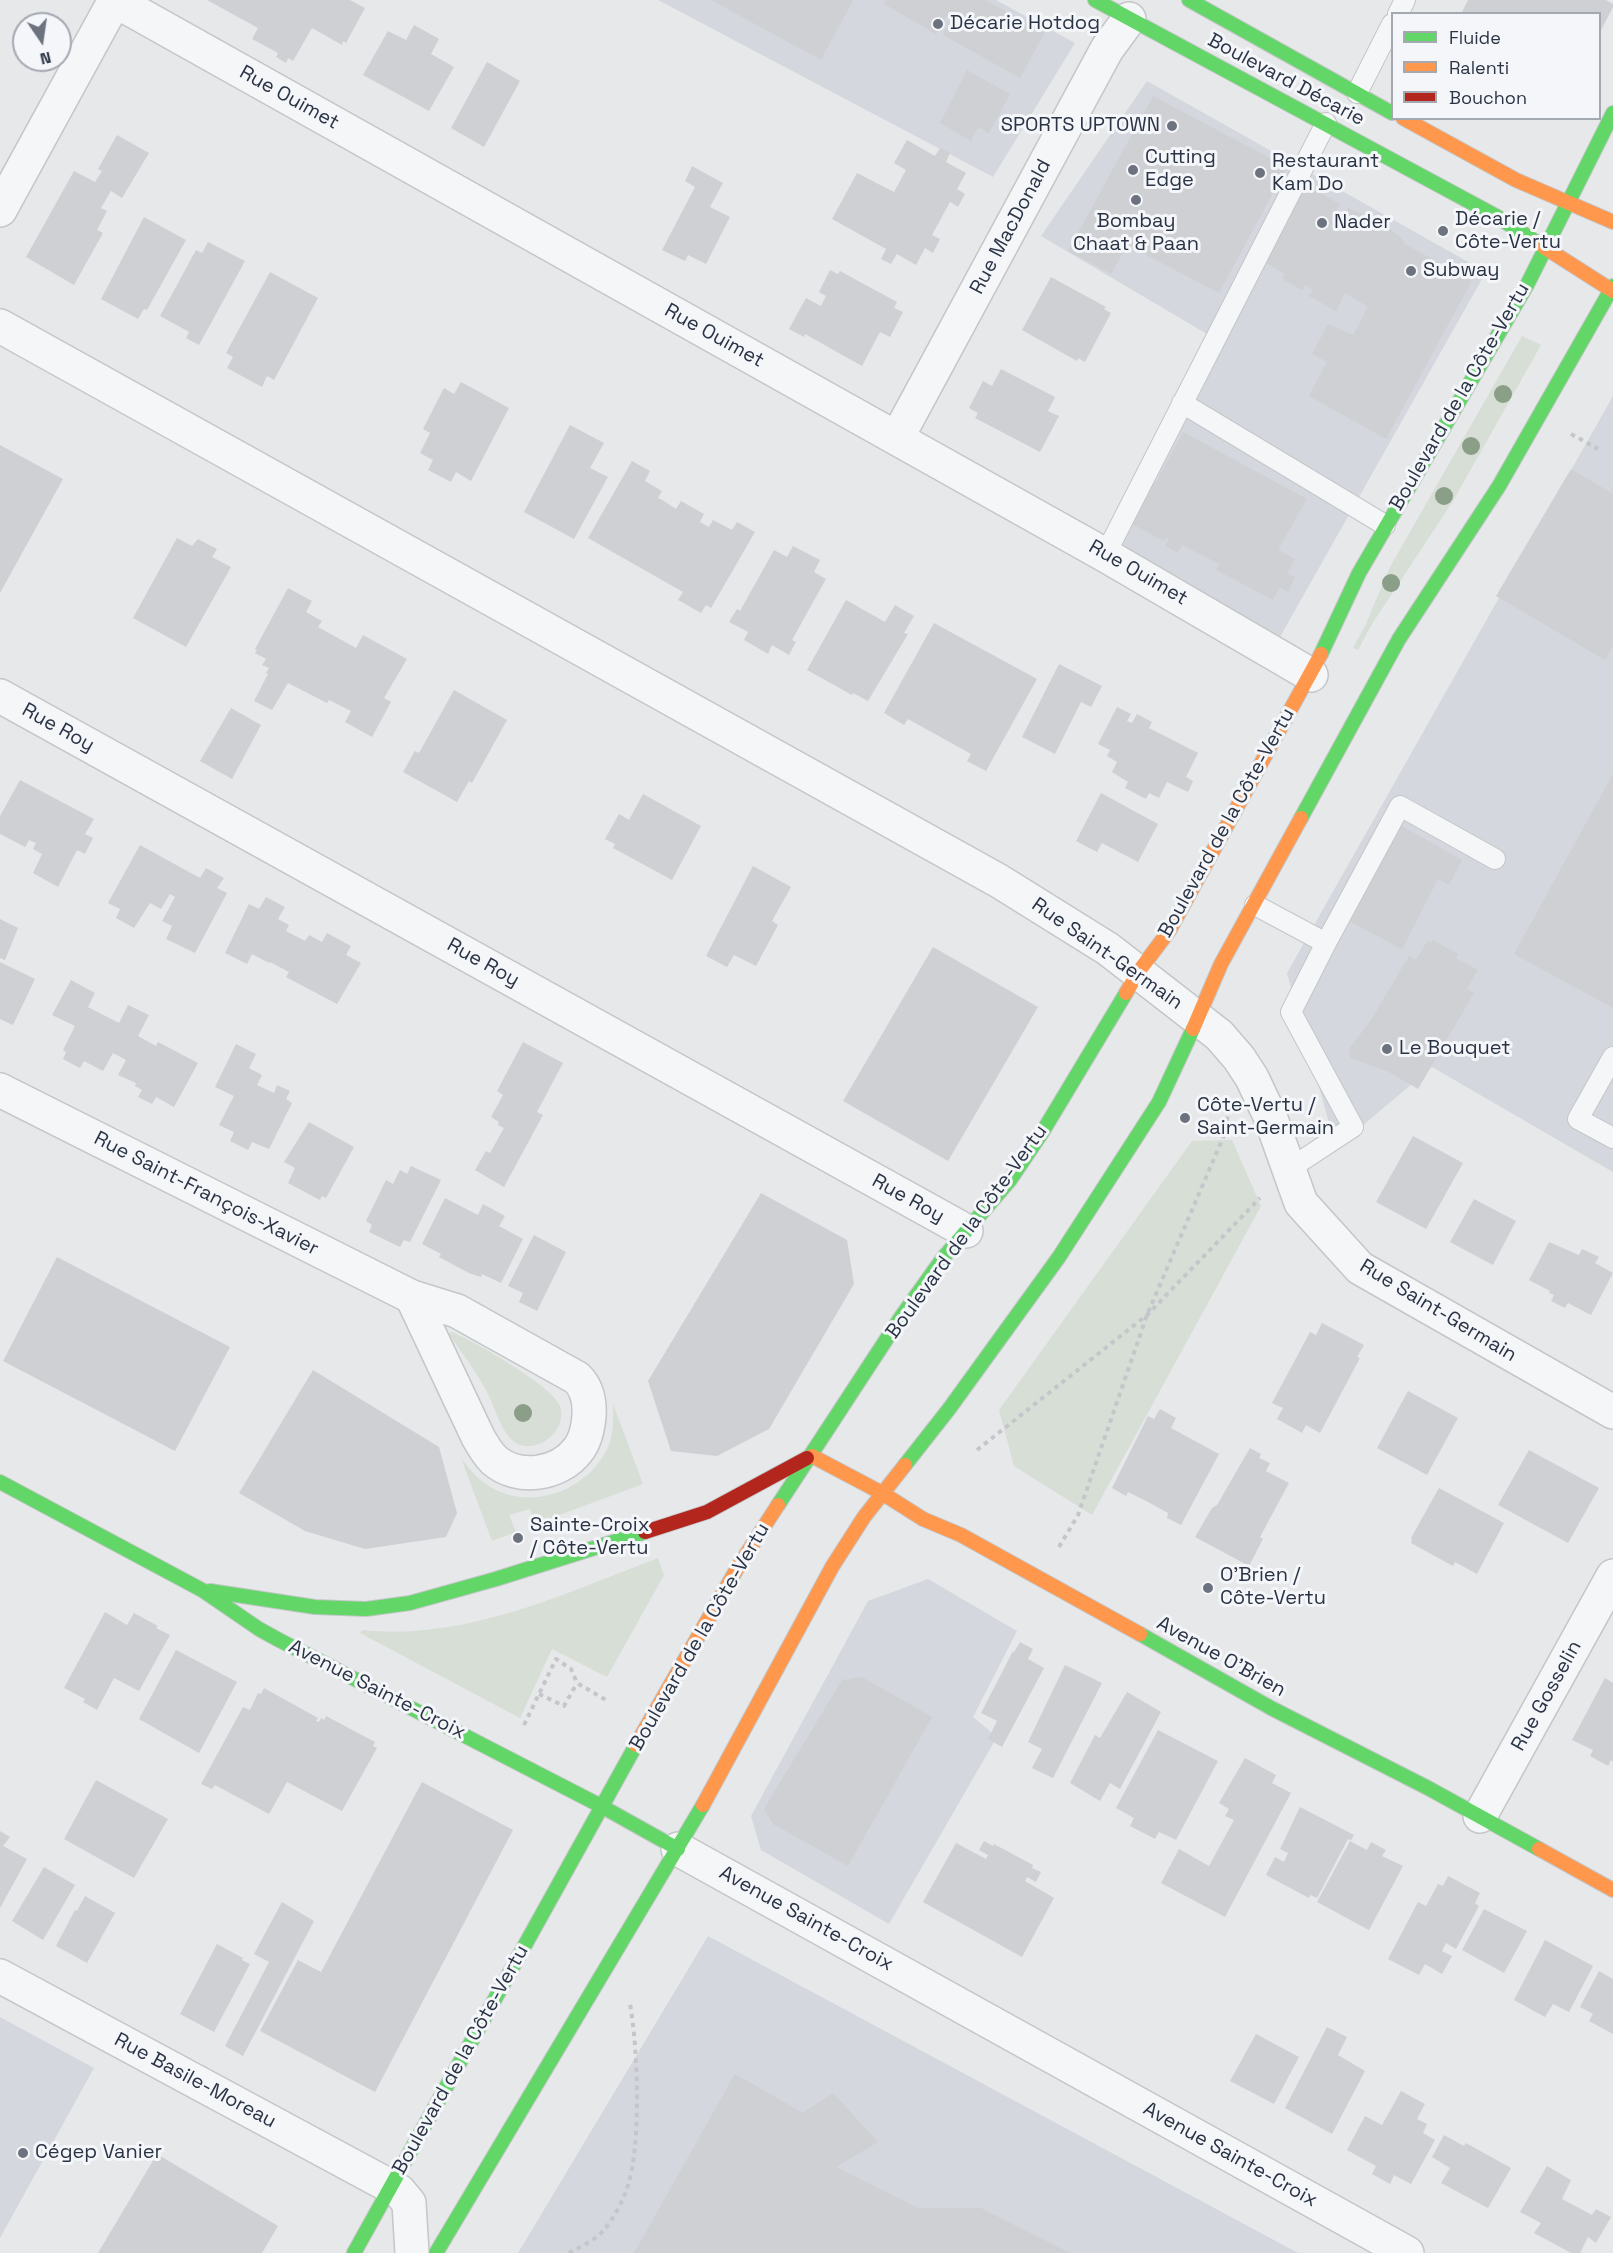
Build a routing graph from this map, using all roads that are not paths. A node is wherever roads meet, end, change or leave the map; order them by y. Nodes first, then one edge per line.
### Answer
1 (115, 0) edge
2 (1095, 0) edge
3 (1189, 0) edge
4 (1133, 14) junction
5 (1391, 26) edge
6 (1357, 93) junction
7 (1391, 112) edge
8 (1613, 113) edge
9 (1407, 120) edge
10 (1326, 123) junction
11 (1569, 202) junction
12 (0, 210) edge
13 (1613, 222) edge
14 (1545, 248) junction
15 (1612, 289) edge
16 (0, 327) edge
17 (1182, 403) junction
18 (897, 438) junction
19 (1385, 525) junction
20 (1105, 555) junction
21 (1311, 675) junction
22 (0, 696) edge
23 (1495, 859) dead end
24 (1255, 905) junction
25 (1326, 943) junction
26 (1139, 971) junction
27 (1198, 1018) junction
28 (1613, 1057) edge
29 (0, 1090) edge
30 (1613, 1138) edge
31 (1289, 1169) junction
32 (966, 1231) junction
33 (412, 1297) junction
34 (1613, 1412) edge
35 (812, 1456) junction
36 (0, 1482) edge
37 (882, 1493) junction
38 (1613, 1576) edge
39 (202, 1590) junction
40 (601, 1806) junction
41 (1480, 1816) junction
42 (678, 1849) junction
43 (1613, 1890) edge
44 (0, 1976) edge
45 (391, 2185) junction
46 (354, 2253) edge
47 (412, 2253) edge
48 (436, 2253) edge
49 (1407, 2253) edge

1 - 12 street
1 - 18 street, Rue Ouimet
2 - 4 main road, Boulevard Décarie
3 - 6 main road, Boulevard Décarie
4 - 10 main road, Boulevard Décarie
4 - 18 street, Rue MacDonald
5 - 6 lane
6 - 7 main road, Boulevard Décarie
8 - 11 main road, Boulevard de la Côte-Vertu
9 - 11 main road
10 - 14 main road, Boulevard Décarie
10 - 17 lane
11 - 13 main road
11 - 14 main road, Boulevard de la Côte-Vertu
14 - 15 main road, Boulevard Décarie
14 - 19 main road, Boulevard de la Côte-Vertu
15 - 24 main road
16 - 26 street, Rue Saint-Germain
17 - 19 lane
17 - 20 lane
18 - 20 street, Rue Ouimet
19 - 21 main road, Boulevard de la Côte-Vertu
20 - 21 street, Rue Ouimet
21 - 26 main road, Boulevard de la Côte-Vertu
22 - 32 street, Rue Roy
23 - 25 lane
24 - 25 lane
24 - 27 main road
25 - 31 lane
26 - 27 street, Rue Saint-Germain
26 - 32 main road, Boulevard de la Côte-Vertu
27 - 31 street, Rue Saint-Germain
27 - 37 main road
28 - 30 lane
29 - 33 street, Rue Saint-François-Xavier
31 - 34 street, Rue Saint-Germain
32 - 35 main road, Boulevard de la Côte-Vertu
33 - 33 street, Rue Saint-François-Xavier
35 - 37 main road, Avenue O'Brien
35 - 39 main road, Avenue Sainte-Croix
35 - 40 main road, Boulevard de la Côte-Vertu
36 - 39 main road, Avenue Sainte-Croix
37 - 41 main road, Avenue O'Brien
37 - 42 main road
38 - 41 street, Rue Gosselin
39 - 40 main road, Avenue Sainte-Croix
40 - 42 main road, Avenue Sainte-Croix
40 - 45 main road, Boulevard de la Côte-Vertu
41 - 43 main road, Avenue O'Brien
42 - 48 main road
42 - 49 street, Avenue Sainte-Croix
44 - 45 street, Rue Basile-Moreau
45 - 46 main road, Boulevard de la Côte-Vertu
45 - 47 street, Boulevard de la Côte-Vertu

